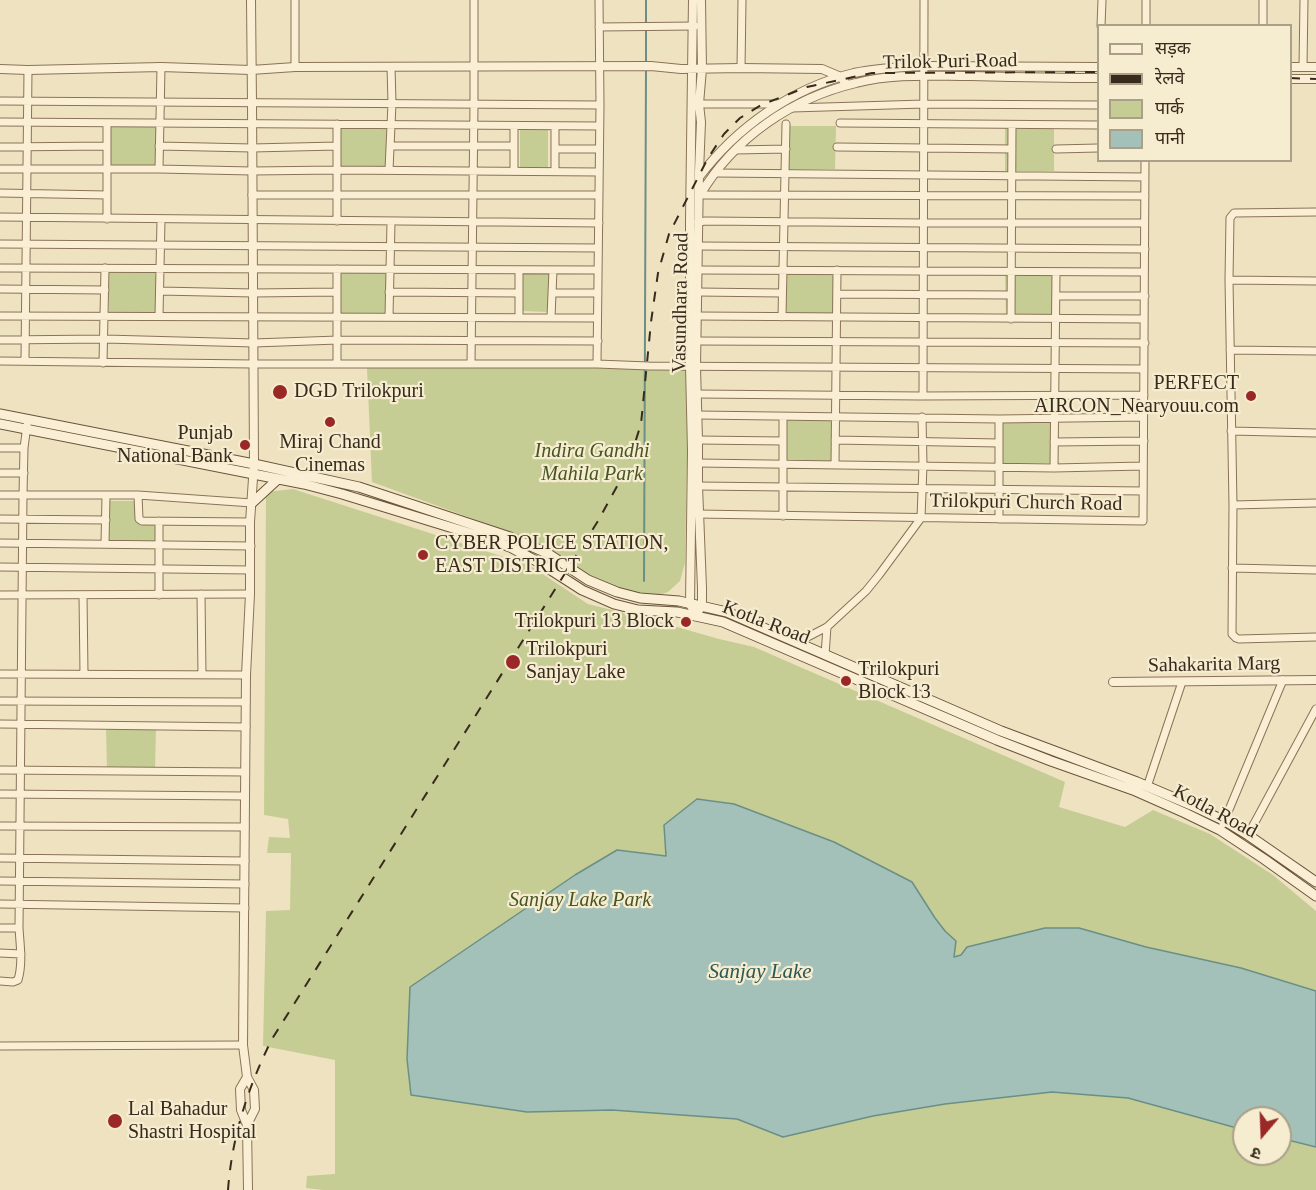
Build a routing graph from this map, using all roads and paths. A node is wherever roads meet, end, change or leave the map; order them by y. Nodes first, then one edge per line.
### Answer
1 (251, 0) edge
2 (295, 0) edge
3 (474, 0) edge
4 (599, 0) edge
5 (693, 0) edge
6 (701, 0) edge
7 (742, 0) edge
8 (924, 0) edge
9 (1102, 0) edge
10 (1146, 0) edge
11 (1263, 0) edge
12 (1304, 0) edge
13 (1101, 24) edge
14 (1146, 24) edge
15 (1263, 24) edge
16 (697, 26) junction
17 (599, 27) junction
18 (473, 66) junction
19 (599, 66) junction
20 (161, 67) junction
21 (295, 67) junction
22 (391, 67) junction
23 (1097, 67) edge
24 (1292, 67) edge
25 (1303, 67) junction
26 (1316, 67) edge
27 (741, 68) junction
28 (0, 69) edge
29 (691, 69) junction
30 (702, 69) junction
31 (28, 70) junction
32 (251, 70) junction
33 (923, 71) junction
34 (841, 77) junction
35 (1097, 78) edge
36 (1292, 79) edge
37 (1316, 79) edge
38 (848, 85) junction
39 (0, 101) edge
40 (28, 101) junction
41 (160, 102) junction
42 (252, 103) junction
43 (392, 103) junction
44 (474, 104) junction
45 (699, 104) junction
46 (780, 104) junction
47 (924, 104) junction
48 (600, 105) junction
49 (1097, 105) edge
50 (790, 108) junction
51 (0, 122) edge
52 (27, 122) junction
53 (107, 123) junction
54 (160, 123) junction
55 (252, 123) junction
56 (840, 123) dead end
57 (923, 123) junction
58 (337, 124) junction
59 (786, 124) dead end
60 (390, 125) junction
61 (473, 125) junction
62 (1012, 125) junction
63 (1097, 125) edge
64 (514, 126) junction
65 (555, 126) junction
66 (599, 126) junction
67 (107, 146) junction
68 (159, 146) junction
69 (337, 146) junction
70 (390, 146) junction
71 (472, 146) junction
72 (0, 147) edge
73 (27, 147) junction
74 (514, 147) junction
75 (837, 147) dead end
76 (252, 148) junction
77 (923, 148) junction
78 (1056, 148) dead end
79 (1097, 148) edge
80 (555, 149) junction
81 (599, 149) junction
82 (786, 149) junction
83 (1012, 149) junction
84 (735, 150) junction
85 (1145, 162) edge
86 (0, 169) edge
87 (27, 169) junction
88 (107, 169) junction
89 (159, 169) junction
90 (337, 170) junction
91 (389, 170) junction
92 (252, 171) junction
93 (472, 171) junction
94 (514, 171) junction
95 (555, 171) junction
96 (598, 172) junction
97 (785, 173) junction
98 (923, 174) junction
99 (698, 176) junction
100 (713, 176) junction
101 (1011, 176) junction
102 (1145, 177) junction
103 (0, 193) edge
104 (27, 193) junction
105 (107, 195) junction
106 (252, 195) junction
107 (337, 195) junction
108 (472, 195) junction
109 (598, 195) junction
110 (699, 195) junction
111 (784, 195) junction
112 (923, 195) junction
113 (1011, 196) junction
114 (1145, 196) junction
115 (1316, 212) edge
116 (0, 217) edge
117 (26, 217) junction
118 (107, 219) junction
119 (161, 220) junction
120 (253, 220) junction
121 (337, 221) junction
122 (784, 221) junction
123 (391, 222) junction
124 (473, 222) junction
125 (698, 222) junction
126 (599, 223) junction
127 (923, 223) junction
128 (1011, 223) junction
129 (1144, 223) junction
130 (0, 244) edge
131 (26, 244) junction
132 (160, 246) junction
133 (698, 246) junction
134 (253, 247) junction
135 (390, 247) junction
136 (783, 247) junction
137 (922, 247) junction
138 (472, 248) junction
139 (598, 248) junction
140 (1011, 248) junction
141 (1145, 249) junction
142 (0, 268) edge
143 (26, 268) junction
144 (105, 268) junction
145 (160, 268) junction
146 (252, 268) junction
147 (337, 269) junction
148 (390, 269) junction
149 (472, 270) junction
150 (519, 270) junction
151 (553, 270) junction
152 (598, 270) junction
153 (698, 270) junction
154 (783, 270) junction
155 (837, 270) junction
156 (923, 271) junction
157 (1011, 272) junction
158 (1056, 272) junction
159 (1144, 272) junction
160 (1229, 280) junction
161 (1316, 281) edge
162 (26, 288) junction
163 (0, 289) edge
164 (105, 290) junction
165 (160, 291) junction
166 (337, 292) junction
167 (389, 292) junction
168 (697, 292) junction
169 (253, 293) junction
170 (471, 293) junction
171 (519, 293) junction
172 (552, 293) junction
173 (598, 293) junction
174 (782, 293) junction
175 (837, 294) junction
176 (923, 295) junction
177 (1011, 295) junction
178 (1056, 296) junction
179 (1144, 296) junction
180 (0, 316) edge
181 (26, 316) junction
182 (104, 316) junction
183 (159, 316) junction
184 (697, 316) junction
185 (253, 317) junction
186 (337, 317) junction
187 (389, 317) junction
188 (471, 317) junction
189 (519, 317) junction
190 (782, 317) junction
191 (837, 317) junction
192 (923, 317) junction
193 (551, 318) junction
194 (597, 318) junction
195 (1056, 318) junction
196 (1011, 319) junction
197 (1144, 319) junction
198 (105, 339) junction
199 (0, 340) edge
200 (25, 340) junction
201 (338, 340) junction
202 (472, 341) junction
203 (598, 341) junction
204 (697, 341) junction
205 (837, 341) junction
206 (923, 342) junction
207 (254, 343) junction
208 (1056, 343) junction
209 (1145, 343) junction
210 (1230, 350) junction
211 (1316, 351) edge
212 (0, 360) edge
213 (25, 360) junction
214 (104, 363) junction
215 (337, 363) junction
216 (253, 364) junction
217 (471, 364) junction
218 (597, 364) junction
219 (693, 367) junction
220 (836, 367) junction
221 (923, 368) junction
222 (1055, 369) junction
223 (1144, 369) junction
224 (697, 394) junction
225 (836, 395) junction
226 (1144, 395) junction
227 (923, 396) junction
228 (1054, 396) junction
229 (0, 414) edge
230 (698, 416) junction
231 (783, 417) junction
232 (835, 417) junction
233 (922, 417) junction
234 (1143, 417) junction
235 (1054, 418) junction
236 (999, 419) junction
237 (0, 424) edge
238 (27, 424) junction
239 (1231, 431) junction
240 (1316, 433) edge
241 (698, 440) junction
242 (835, 440) junction
243 (783, 441) junction
244 (1144, 441) junction
245 (922, 442) junction
246 (1054, 442) junction
247 (999, 443) junction
248 (0, 448) edge
249 (24, 448) junction
250 (698, 463) junction
251 (783, 464) junction
252 (835, 465) junction
253 (923, 465) junction
254 (999, 466) junction
255 (1143, 466) junction
256 (1054, 468) junction
257 (254, 469) junction
258 (0, 473) edge
259 (24, 473) junction
260 (278, 479) junction
261 (698, 486) junction
262 (783, 487) junction
263 (922, 488) junction
264 (999, 489) junction
265 (1143, 491) junction
266 (0, 495) edge
267 (23, 495) junction
268 (106, 495) junction
269 (138, 495) junction
270 (252, 503) junction
271 (1316, 503) edge
272 (1233, 505) junction
273 (695, 514) junction
274 (783, 516) junction
275 (921, 518) junction
276 (0, 519) edge
277 (999, 519) junction
278 (23, 520) junction
279 (106, 520) junction
280 (159, 521) junction
281 (250, 522) junction
282 (0, 543) edge
283 (23, 543) junction
284 (105, 544) junction
285 (159, 544) junction
286 (251, 546) junction
287 (0, 567) edge
288 (22, 567) junction
289 (159, 568) junction
290 (1232, 568) junction
291 (250, 570) junction
292 (1316, 570) edge
293 (201, 594) junction
294 (250, 594) junction
295 (0, 595) edge
296 (22, 595) junction
297 (83, 595) junction
298 (159, 595) junction
299 (690, 603) junction
300 (702, 606) junction
301 (695, 616) junction
302 (827, 627) junction
303 (1316, 637) edge
304 (798, 642) junction
305 (825, 655) junction
306 (0, 674) edge
307 (21, 674) junction
308 (84, 674) junction
309 (202, 675) junction
310 (246, 675) junction
311 (1283, 680) junction
312 (1316, 680) edge
313 (1113, 682) dead end
314 (1182, 682) junction
315 (0, 701) edge
316 (21, 701) junction
317 (246, 702) junction
318 (1316, 709) edge
319 (0, 724) edge
320 (21, 725) junction
321 (246, 727) junction
322 (0, 770) edge
323 (20, 770) junction
324 (245, 772) junction
325 (1147, 787) junction
326 (0, 794) edge
327 (20, 794) junction
328 (245, 796) junction
329 (1225, 821) junction
330 (0, 826) edge
331 (20, 826) junction
332 (245, 827) junction
333 (1220, 830) junction
334 (1248, 835) junction
335 (0, 858) edge
336 (19, 858) junction
337 (245, 861) junction
338 (0, 881) edge
339 (19, 882) junction
340 (1316, 882) edge
341 (245, 884) junction
342 (1316, 896) edge
343 (0, 904) edge
344 (19, 904) junction
345 (245, 908) junction
346 (0, 928) edge
347 (19, 928) junction
348 (0, 953) edge
349 (21, 954) junction
350 (0, 981) edge
351 (243, 1044) junction
352 (0, 1046) edge
353 (247, 1077) junction
354 (247, 1125) junction
355 (248, 1190) edge

1 - 32 street
2 - 21 street
3 - 18 street
4 - 17 street
5 - 16 street, Vasundhara Road
6 - 16 street, Vasundhara Road
7 - 27 street
8 - 33 street
9 - 13 street
10 - 14 street
11 - 15 street
12 - 25 street
16 - 17 street
16 - 29 street, Vasundhara Road
16 - 30 street, Vasundhara Road
17 - 19 street
18 - 19 street
18 - 22 street
18 - 44 street
19 - 29 street
19 - 48 street
20 - 31 street
20 - 32 street
20 - 41 street
21 - 22 street
21 - 32 street
22 - 43 street
23 - 33 street, Trilok Puri Road
24 - 25 street
25 - 26 street
27 - 30 street
27 - 34 street
28 - 31 street
29 - 30 street
29 - 99 street, Vasundhara Road
30 - 45 street, Vasundhara Road
31 - 40 street
32 - 42 street
33 - 34 street, Trilok Puri Road
33 - 35 street, Trilok Puri Road
33 - 38 street, Trilok Puri Road
33 - 47 street
34 - 38 street
34 - 46 street, Trilok Puri Road
36 - 37 street
38 - 50 street, Trilok Puri Road
39 - 40 street
40 - 41 street
40 - 52 street
41 - 42 street
41 - 54 street
42 - 43 street
42 - 55 street
43 - 44 street
43 - 60 street
44 - 48 street
44 - 61 street
45 - 46 street, Trilok Puri Road
45 - 99 street, Vasundhara Road
46 - 50 street
46 - 99 street, Trilok Puri Road
47 - 49 street
47 - 50 street
47 - 57 street
48 - 66 street
50 - 84 street, Trilok Puri Road
51 - 52 street
52 - 53 street
52 - 73 street
53 - 54 street
53 - 67 street
54 - 55 street
54 - 68 street
55 - 58 street
55 - 76 street
56 - 57 street
57 - 62 street
57 - 77 street
58 - 60 street
58 - 69 street
59 - 82 street
60 - 61 street
60 - 70 street
61 - 64 street
61 - 71 street
62 - 63 street
62 - 83 street
64 - 65 street
64 - 74 street
65 - 66 street
65 - 80 street
66 - 81 street
67 - 73 street
67 - 88 street
68 - 76 street
68 - 89 street
69 - 76 street
69 - 90 street
70 - 71 street
70 - 91 street
71 - 74 street
71 - 93 street
72 - 73 street
73 - 87 street
74 - 94 street
75 - 77 street
76 - 92 street
77 - 83 street
77 - 98 street
78 - 79 street
80 - 81 street
80 - 95 street
81 - 96 street
82 - 84 street
82 - 97 street
83 - 101 street
84 - 100 street, Trilok Puri Road
85 - 102 street, Trilokpuri Church Road
86 - 87 street
87 - 88 street
87 - 104 street
88 - 89 street
88 - 105 street
89 - 92 street
90 - 91 street
90 - 92 street
90 - 107 street
91 - 93 street
92 - 106 street
93 - 94 street
93 - 108 street
94 - 95 street
95 - 96 street
96 - 109 street
97 - 98 street
97 - 100 street
97 - 111 street
98 - 101 street
98 - 112 street
99 - 100 street
99 - 110 street, Vasundhara Road
99 - 219 street, Vasundhara Road
100 - 110 street, Trilok Puri Road
101 - 102 street
101 - 113 street
102 - 114 street, Trilokpuri Church Road
103 - 104 street
104 - 105 street
104 - 117 street
105 - 118 street
106 - 107 street
106 - 120 street
107 - 108 street
107 - 121 street
108 - 109 street
108 - 124 street
109 - 126 street
110 - 111 street
110 - 125 street, Vasundhara Road
111 - 112 street
111 - 122 street
112 - 113 street
112 - 127 street
113 - 114 street
113 - 128 street
114 - 129 street, Trilokpuri Church Road
115 - 160 street
116 - 117 street
117 - 118 street
117 - 131 street
118 - 119 street
119 - 120 street
119 - 132 street
120 - 121 street
120 - 134 street
121 - 123 street
122 - 125 street
122 - 127 street
122 - 136 street
123 - 124 street
123 - 135 street
124 - 126 street
124 - 138 street
125 - 133 street, Vasundhara Road
126 - 139 street
127 - 128 street
127 - 137 street
128 - 129 street
128 - 140 street
129 - 141 street, Trilokpuri Church Road
130 - 131 street
131 - 132 street
131 - 143 street
132 - 134 street
132 - 145 street
133 - 136 street
133 - 153 street, Vasundhara Road
134 - 135 street
134 - 146 street
135 - 138 street
135 - 148 street
136 - 137 street
136 - 154 street
137 - 140 street
137 - 156 street
138 - 139 street
138 - 149 street
139 - 152 street
140 - 141 street
140 - 157 street
141 - 159 street, Trilokpuri Church Road
142 - 143 street
143 - 144 street
143 - 162 street
144 - 145 street
144 - 164 street
145 - 146 street
145 - 165 street
146 - 147 street
146 - 169 street
147 - 148 street
147 - 166 street
148 - 149 street
148 - 167 street
149 - 150 street
149 - 170 street
150 - 151 street
150 - 171 street
151 - 152 street
151 - 172 street
152 - 173 street
153 - 154 street
153 - 168 street, Vasundhara Road
154 - 155 street
154 - 174 street
155 - 156 street
155 - 175 street
156 - 157 street
156 - 176 street
157 - 158 street
157 - 177 street
158 - 159 street
158 - 178 street
159 - 179 street, Trilokpuri Church Road
160 - 161 street
160 - 210 street
162 - 163 street
162 - 164 street
162 - 181 street
164 - 182 street
165 - 169 street
165 - 183 street
166 - 169 street
166 - 186 street
167 - 170 street
167 - 187 street
168 - 174 street
168 - 184 street, Vasundhara Road
169 - 185 street
170 - 171 street
170 - 188 street
171 - 189 street
172 - 173 street
172 - 193 street
173 - 194 street
174 - 190 street
175 - 176 street
175 - 191 street
176 - 177 street
176 - 192 street
177 - 196 street
178 - 179 street
178 - 195 street
179 - 197 street, Trilokpuri Church Road
180 - 181 street
181 - 182 street
181 - 200 street
182 - 183 street
182 - 198 street
183 - 185 street
184 - 190 street
184 - 204 street, Vasundhara Road
185 - 186 street
185 - 207 street
186 - 187 street
186 - 201 street
187 - 188 street
188 - 189 street
188 - 202 street
189 - 193 street
190 - 191 street
191 - 192 street
191 - 205 street
192 - 196 street
192 - 206 street
193 - 194 street
194 - 203 street
195 - 196 street
195 - 197 street
195 - 208 street
197 - 209 street, Trilokpuri Church Road
198 - 200 street
198 - 207 street
198 - 214 street
199 - 200 street
200 - 213 street
201 - 202 street
201 - 207 street
201 - 215 street
202 - 203 street
202 - 217 street
203 - 218 street
204 - 205 street
204 - 219 street, Vasundhara Road
205 - 206 street
205 - 220 street
206 - 208 street
206 - 221 street
207 - 216 street
208 - 209 street
208 - 222 street
209 - 223 street, Trilokpuri Church Road
210 - 211 street
210 - 239 street
212 - 213 street
213 - 214 street
214 - 216 street
215 - 216 street
215 - 217 street
216 - 257 street
217 - 218 street
218 - 219 street
219 - 220 street
219 - 224 street, Vasundhara Road
219 - 273 street, Vasundhara Road
220 - 221 street
220 - 225 street
221 - 222 street
221 - 227 street
222 - 223 street
222 - 228 street
223 - 226 street, Trilokpuri Church Road
224 - 225 street
224 - 230 street, Vasundhara Road
225 - 227 street
225 - 232 street
226 - 228 street
226 - 234 street, Trilokpuri Church Road
227 - 228 street
228 - 235 street
229 - 238 main road, Kotla Road
230 - 231 street
230 - 241 street, Vasundhara Road
231 - 232 street
231 - 243 street
232 - 233 street
232 - 242 street
233 - 236 street
233 - 245 street
234 - 235 street
234 - 244 street, Trilokpuri Church Road
235 - 236 street
235 - 246 street
236 - 247 street
237 - 238 main road, Kotla Road
238 - 249 street
238 - 257 main road, Kotla Road
239 - 240 street
239 - 272 street
241 - 243 street
241 - 250 street, Vasundhara Road
242 - 245 street
242 - 252 street
243 - 251 street
244 - 246 street
244 - 255 street, Trilokpuri Church Road
245 - 247 street
245 - 253 street
246 - 256 street
247 - 254 street
248 - 249 street
249 - 259 street
250 - 251 street
250 - 261 street, Vasundhara Road
251 - 252 street
251 - 262 street
252 - 253 street
253 - 254 street
253 - 263 street
254 - 256 street
254 - 264 street
255 - 256 street
255 - 265 street, Trilokpuri Church Road
257 - 260 main road, Kotla Road
257 - 270 street
257 - 299 main road, Kotla Road
258 - 259 street
259 - 267 street
260 - 270 main road
260 - 301 main road, Kotla Road
261 - 262 street
261 - 273 street, Vasundhara Road
262 - 263 street
262 - 274 street
263 - 264 street
263 - 275 street
264 - 265 street
264 - 277 street
265 - 277 street, Trilokpuri Church Road
266 - 267 street
267 - 268 street
267 - 278 street
268 - 269 street
268 - 279 street
269 - 270 street
269 - 280 street
270 - 281 street
271 - 272 street
272 - 290 street
273 - 274 street, Trilokpuri Church Road
273 - 299 street, Vasundhara Road
273 - 300 street, Vasundhara Road
274 - 275 street, Trilokpuri Church Road
275 - 277 street, Trilokpuri Church Road
275 - 302 street
276 - 278 street
278 - 279 street
278 - 283 street
279 - 284 street
280 - 281 street
280 - 285 street
281 - 286 street
282 - 283 street
283 - 284 street
283 - 288 street
284 - 285 street
285 - 286 street
285 - 289 street
286 - 291 street
287 - 288 street
288 - 289 street
288 - 296 street
289 - 291 street
289 - 298 street
290 - 292 street
290 - 303 street
291 - 294 street
293 - 294 street
293 - 298 street
293 - 309 street
294 - 310 street
295 - 296 street
296 - 297 street
296 - 307 street
297 - 298 street
297 - 308 street
299 - 300 main road, Kotla Road
299 - 301 street
300 - 301 street
300 - 304 main road, Kotla Road
301 - 333 main road, Kotla Road
302 - 304 street
302 - 305 street
304 - 305 main road, Kotla Road
305 - 325 main road, Kotla Road
306 - 307 street
307 - 308 street
307 - 316 street
308 - 309 street
309 - 310 street
310 - 317 street
311 - 312 street, Sahakarita Marg
311 - 314 street, Sahakarita Marg
311 - 329 street
313 - 314 street, Sahakarita Marg
314 - 325 street
315 - 316 street
316 - 317 street
316 - 320 street
317 - 321 street
318 - 334 street
319 - 320 street
320 - 321 street
320 - 323 street
321 - 324 street
322 - 323 street
323 - 324 street
323 - 327 street
324 - 328 street
325 - 329 main road, Kotla Road
326 - 327 street
327 - 328 street
327 - 331 street
328 - 332 street
329 - 333 street
329 - 334 main road, Kotla Road
330 - 331 street
331 - 332 street
331 - 336 street
332 - 337 street
333 - 342 main road, Kotla Road
334 - 340 main road, Kotla Road
335 - 336 street
336 - 337 street
336 - 339 street
337 - 341 street
338 - 339 street
339 - 341 street
339 - 344 street
341 - 345 street
343 - 344 street
344 - 345 street
344 - 347 street
345 - 351 street
346 - 347 street
347 - 349 street
348 - 349 street
349 - 350 street
351 - 352 street
351 - 353 street
353 - 354 street
353 - 354 street
354 - 355 street

